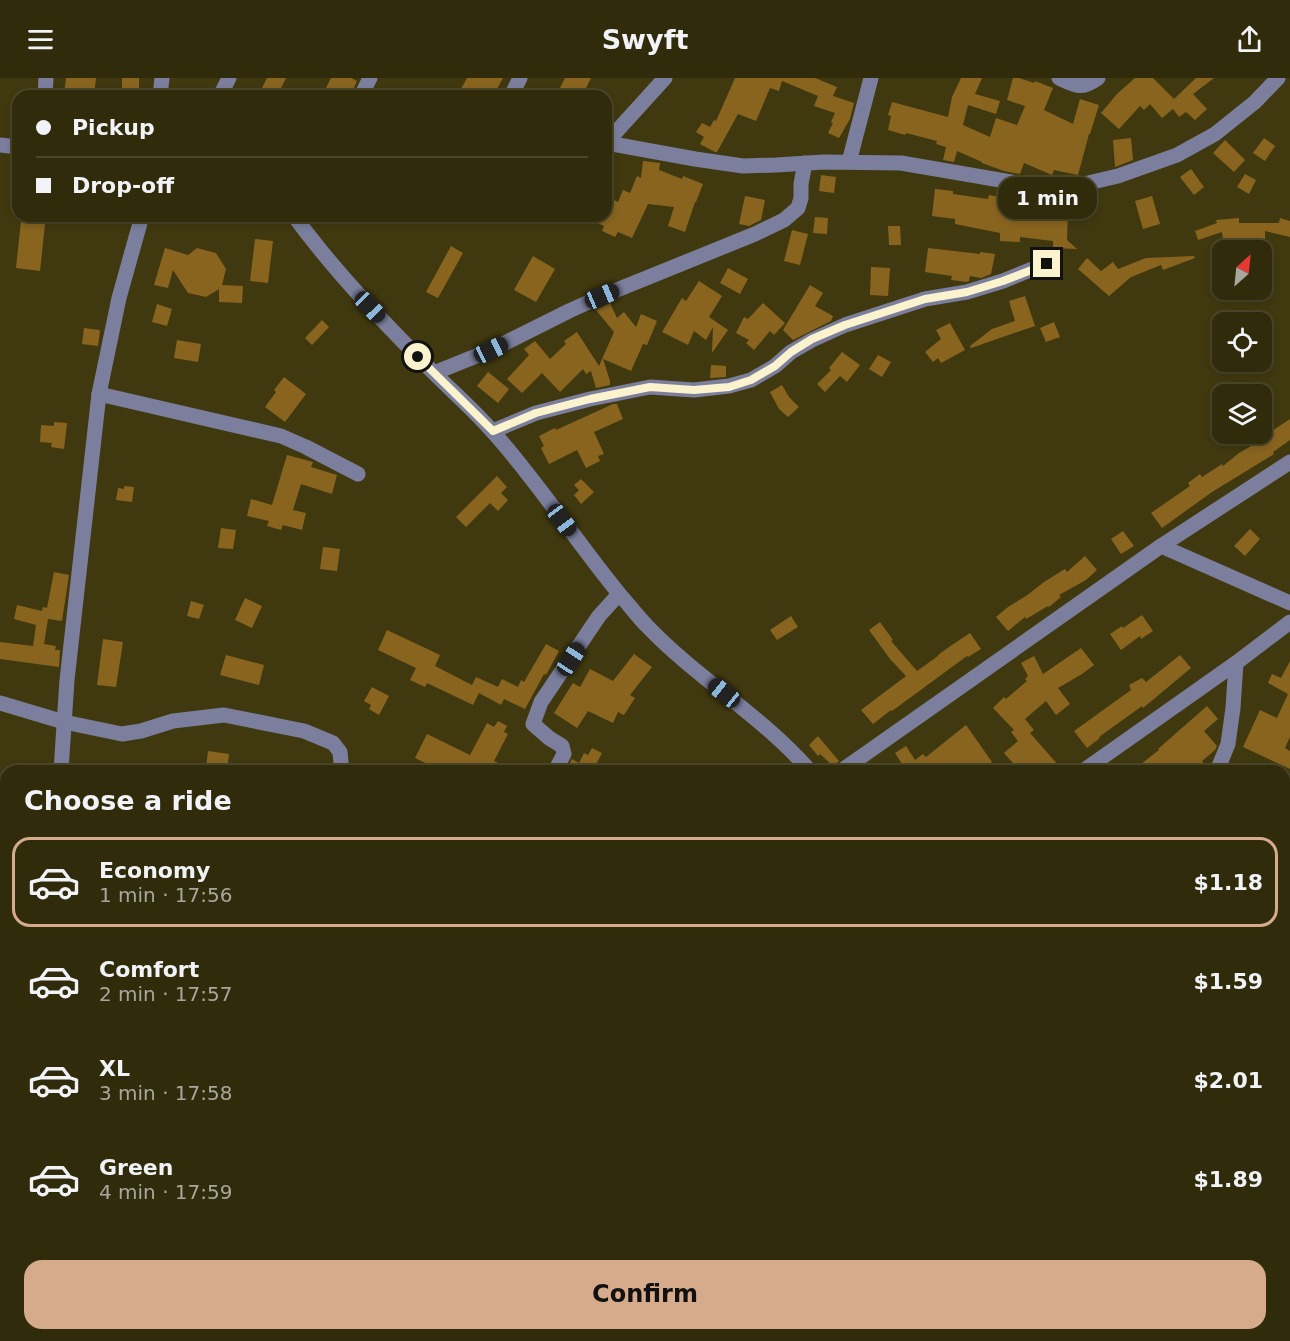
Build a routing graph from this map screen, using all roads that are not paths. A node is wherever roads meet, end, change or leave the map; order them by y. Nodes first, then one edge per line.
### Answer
1 (665, 78) edge
2 (871, 78) edge
3 (1059, 78) edge
4 (1098, 78) edge
5 (1278, 78) edge
6 (612, 137) edge
7 (612, 144) edge
8 (849, 162) junction
9 (805, 163) junction
10 (140, 222) edge
11 (298, 222) edge
12 (1047, 264) dead end
13 (434, 373) junction
14 (99, 393) junction
15 (493, 431) junction
16 (1290, 462) edge
17 (358, 474) dead end
18 (1161, 546) junction
19 (620, 594) junction
20 (1290, 603) edge
21 (1290, 622) edge
22 (1236, 663) junction
23 (0, 702) edge
24 (64, 722) junction
25 (61, 765) edge
26 (341, 765) edge
27 (558, 765) edge
28 (805, 765) edge
29 (850, 765) edge
30 (1092, 765) edge
31 (1219, 765) edge

1 - 6 street
2 - 8 street
3 - 4 street
5 - 8 street
7 - 9 street
8 - 9 street
9 - 13 street
10 - 14 street
11 - 13 street
12 - 15 street
13 - 15 street
14 - 17 street
14 - 24 street
15 - 19 street
16 - 18 street
18 - 20 street
18 - 29 street
19 - 27 street
19 - 28 street
21 - 22 street
22 - 30 street
22 - 31 street
23 - 24 street
24 - 25 street
24 - 26 street

